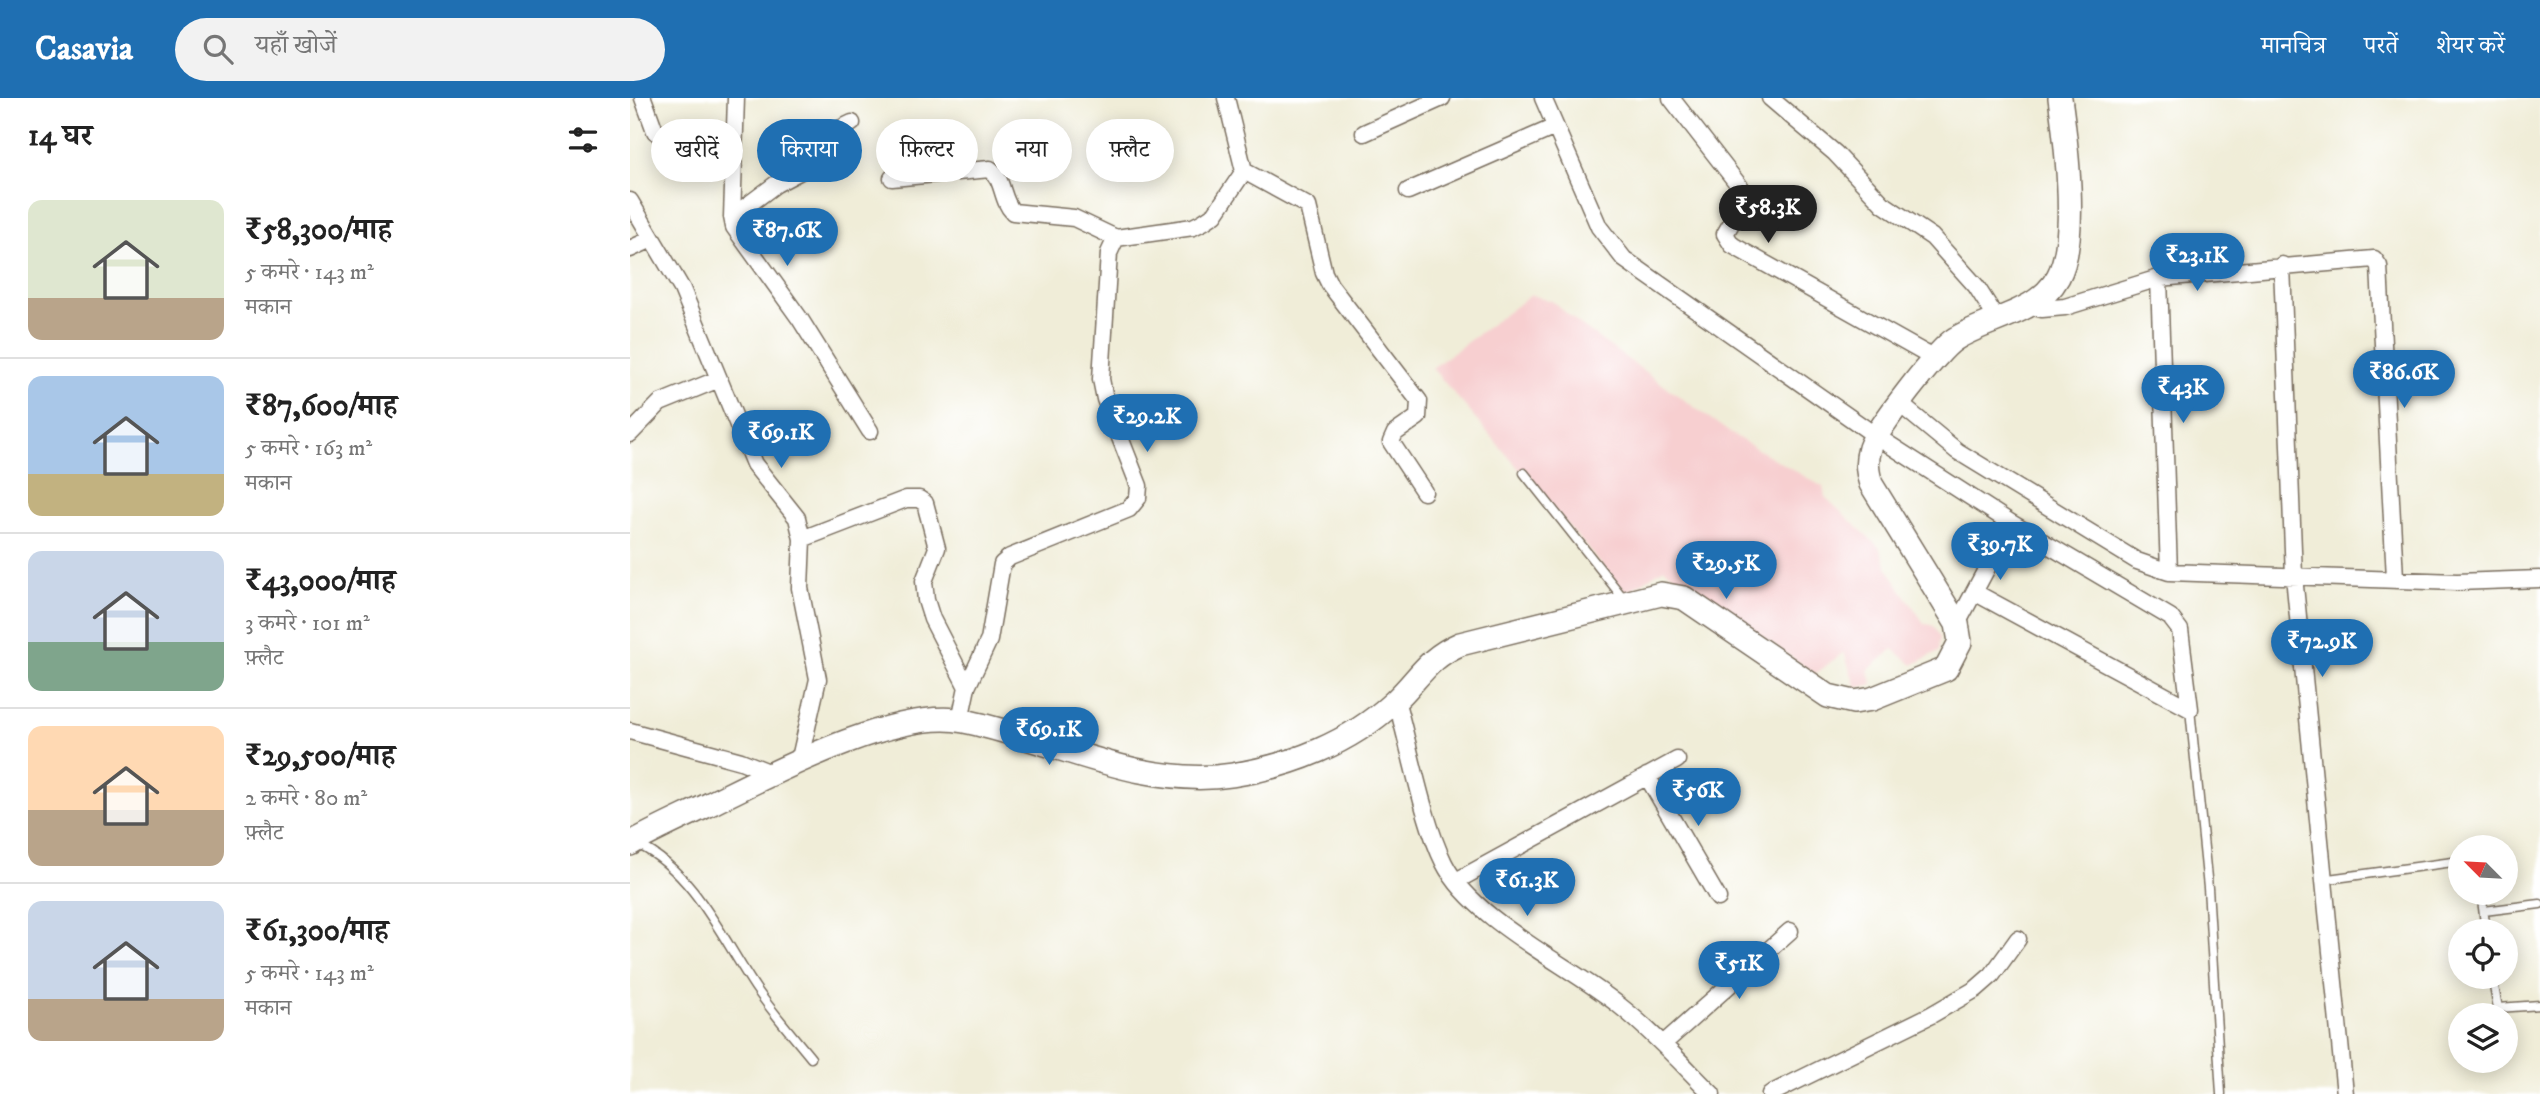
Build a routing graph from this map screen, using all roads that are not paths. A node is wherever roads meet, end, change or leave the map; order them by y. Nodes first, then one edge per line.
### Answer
1 (643, 98) edge
2 (736, 98) edge
3 (1226, 98) edge
4 (1442, 98) edge
5 (1543, 98) edge
6 (1671, 98) edge
7 (1770, 98) edge
8 (2060, 98) edge
9 (651, 119) edge
10 (735, 119) edge
11 (1555, 127) junction
12 (1364, 133) dead end
13 (978, 170) edge
14 (1244, 171) junction
15 (733, 182) edge
16 (780, 182) edge
17 (1408, 191) dead end
18 (630, 201) edge
19 (732, 217) junction
20 (1116, 238) junction
21 (652, 239) junction
22 (630, 249) edge
23 (2282, 265) junction
24 (2159, 278) junction
25 (2030, 306) junction
26 (1997, 318) junction
27 (1935, 359) junction
28 (719, 379) junction
29 (1898, 407) junction
30 (870, 431) dead end
31 (1878, 432) junction
32 (630, 434) edge
33 (1524, 473) dead end
34 (1424, 492) dead end
35 (2011, 523) junction
36 (802, 538) junction
37 (2169, 572) junction
38 (2294, 576) junction
39 (2395, 578) junction
40 (2540, 579) edge
41 (1974, 592) junction
42 (1626, 602) junction
43 (1957, 624) junction
44 (967, 687) junction
45 (1396, 700) junction
46 (2190, 709) junction
47 (960, 720) junction
48 (630, 731) edge
49 (800, 758) junction
50 (1677, 760) dead end
51 (771, 773) junction
52 (1647, 776) junction
53 (632, 843) edge
54 (2448, 863) edge
55 (2321, 880) junction
56 (1456, 881) junction
57 (1718, 898) dead end
58 (2540, 904) edge
59 (2483, 905) edge
60 (2484, 911) junction
61 (2485, 919) edge
62 (1790, 931) dead end
63 (2018, 939) dead end
64 (2494, 989) edge
65 (2540, 1005) edge
66 (1663, 1044) junction
67 (811, 1058) dead end
68 (1712, 1094) edge
69 (1770, 1094) edge
70 (2221, 1094) edge
71 (2345, 1094) edge

1 - 9 street
2 - 10 street
3 - 14 street
4 - 12 street
5 - 11 street
6 - 27 street
7 - 26 street
8 - 25 street
11 - 17 street
11 - 31 street
13 - 20 street
14 - 20 street
14 - 34 street
15 - 19 street
16 - 19 street
18 - 21 street
19 - 30 street
20 - 44 street
21 - 22 street
21 - 28 street
23 - 24 street
23 - 38 street
23 - 39 street
24 - 25 street
24 - 37 street
25 - 26 street
26 - 27 street
27 - 29 street
28 - 32 street
28 - 36 street
29 - 31 street
29 - 37 street
31 - 35 street
31 - 43 street
33 - 42 lane
35 - 41 street
35 - 46 street
36 - 44 street
36 - 49 street
37 - 38 street
38 - 39 street
38 - 55 street
39 - 40 street
41 - 43 street
41 - 46 street
42 - 43 street
42 - 45 street
44 - 47 street
45 - 47 street
45 - 56 street
46 - 70 lane
47 - 49 street
48 - 51 street
49 - 51 street
50 - 52 street
51 - 53 street
52 - 56 street
52 - 57 street
53 - 67 lane
54 - 55 lane
55 - 71 street
56 - 66 street
58 - 60 lane
59 - 60 lane
60 - 61 lane
62 - 66 street
63 - 69 street
64 - 65 lane
66 - 68 street

